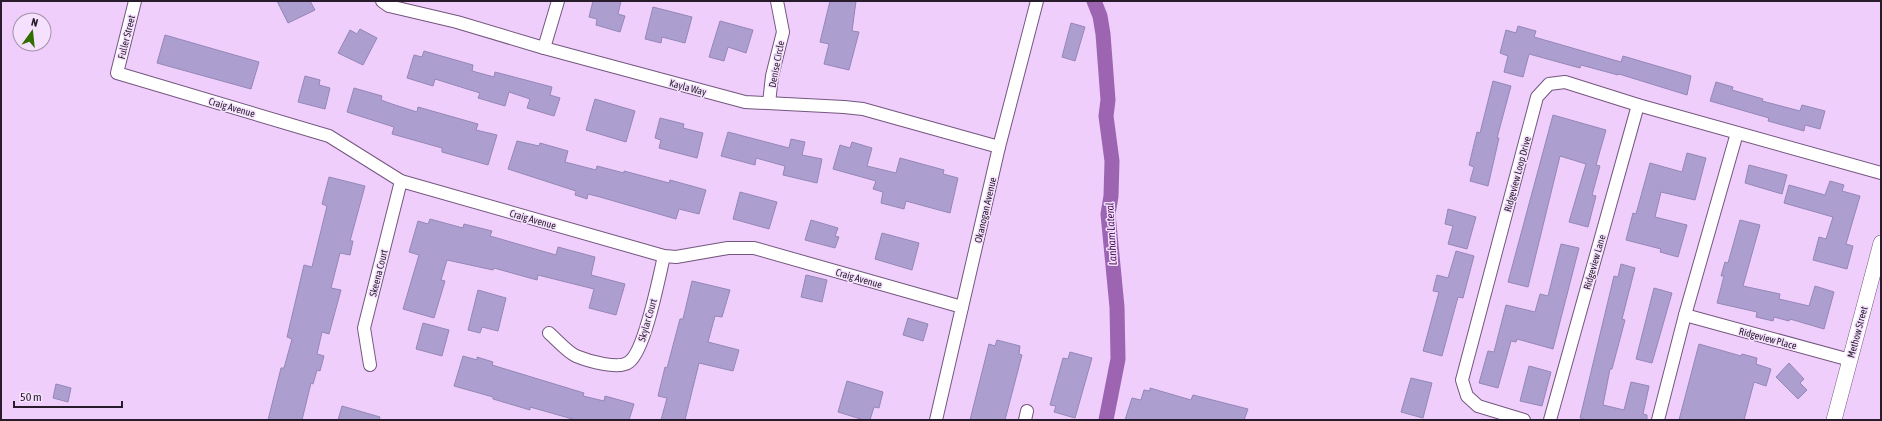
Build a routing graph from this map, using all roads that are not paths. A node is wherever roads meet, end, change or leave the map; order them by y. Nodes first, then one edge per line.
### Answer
1 (135, 1) edge
2 (382, 1) edge
3 (558, 1) edge
4 (777, 1) edge
5 (1037, 1) edge
6 (544, 48) junction
7 (117, 73) joint
8 (769, 103) junction
9 (1638, 105) junction
10 (1737, 134) junction
11 (999, 147) junction
12 (1881, 173) edge
13 (401, 181) junction
14 (1881, 243) edge
15 (664, 256) junction
16 (962, 307) junction
17 (1686, 315) junction
18 (549, 333) dead end
19 (1850, 360) junction
20 (370, 365) dead end
21 (936, 420) edge
22 (1524, 420) edge
23 (1550, 420) edge
24 (1658, 420) edge
25 (1834, 420) edge

1 - 7 street, Fuller Street
2 - 6 street, Kayla Way
3 - 6 street
4 - 8 street, Denise Circle
5 - 11 street, Okanogan Avenue
6 - 8 street, Kayla Way
7 - 13 street, Craig Avenue
8 - 11 street, Kayla Way
9 - 10 street, Ridgeview Loop Drive
9 - 22 street, Ridgeview Loop Drive
9 - 23 street, Ridgeview Lane
10 - 12 street, Ridgeview Loop Drive
10 - 17 street
11 - 16 street, Okanogan Avenue
13 - 15 street, Craig Avenue
13 - 20 street, Skeena Court
14 - 19 street, Methow Street
15 - 16 street, Craig Avenue
15 - 18 street, Skylar Court
16 - 21 street, Okanogan Avenue
17 - 19 street, Ridgeview Place
17 - 24 street
19 - 25 street, Methow Street

